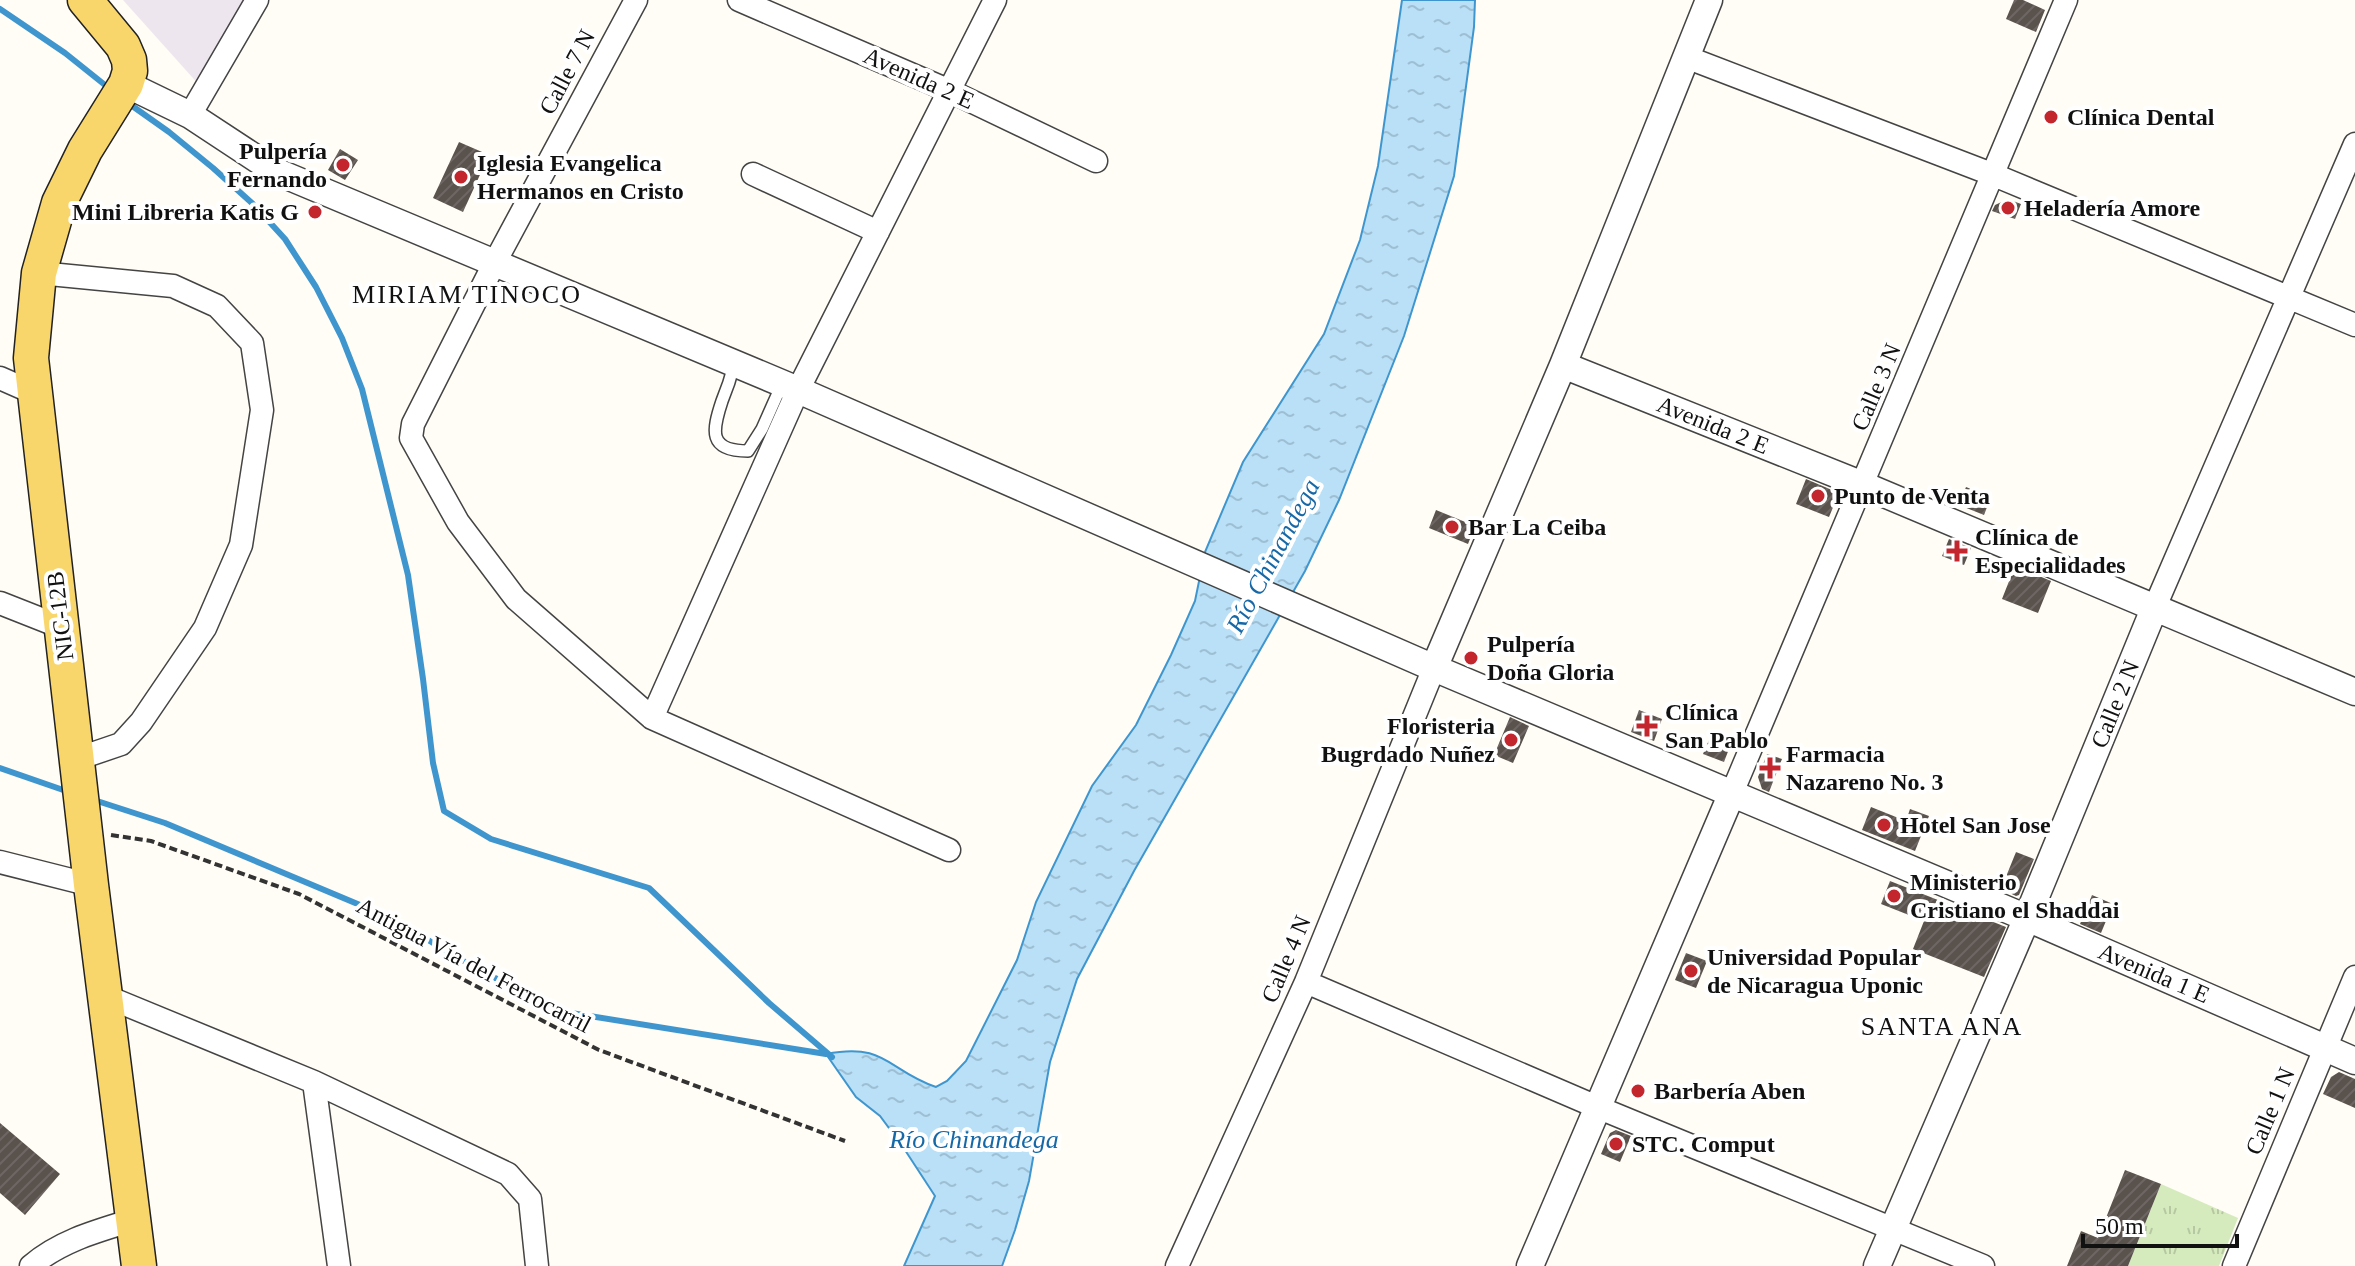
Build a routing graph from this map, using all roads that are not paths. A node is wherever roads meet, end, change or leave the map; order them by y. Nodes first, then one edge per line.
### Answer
1 (85, 0) edge
2 (257, 0) edge
3 (636, 0) edge
4 (739, 0) edge
5 (995, 0) edge
6 (1709, 0) edge
7 (2066, 0) edge
8 (1686, 57) junction
9 (126, 84) junction
10 (950, 91) junction
11 (190, 115) junction
12 (2355, 144) edge
13 (1096, 161) dead end
14 (753, 174) dead end
15 (1994, 175) junction
16 (878, 232) junction
17 (494, 264) junction
18 (39, 273) junction
19 (2289, 299) junction
20 (2355, 325) edge
21 (735, 364) junction
22 (1563, 365) junction
23 (0, 378) edge
24 (790, 387) junction
25 (34, 393) junction
26 (1863, 485) junction
27 (0, 603) edge
28 (2154, 609) junction
29 (61, 627) junction
30 (1434, 668) junction
31 (2355, 692) edge
32 (652, 718) junction
33 (78, 765) junction
34 (1732, 793) junction
35 (949, 850) dead end
36 (0, 862) edge
37 (91, 885) junction
38 (2027, 918) junction
39 (2355, 977) edge
40 (1306, 982) junction
41 (105, 996) junction
42 (2325, 1048) junction
43 (2355, 1061) edge
44 (314, 1082) junction
45 (1597, 1107) junction
46 (133, 1220) junction
47 (1892, 1230) junction
48 (31, 1266) edge
49 (139, 1266) edge
50 (339, 1266) edge
51 (537, 1266) edge
52 (1177, 1266) edge
53 (1530, 1266) edge
54 (1877, 1266) edge
55 (1983, 1266) edge
56 (2234, 1266) edge

1 - 9 main road
2 - 11 street
3 - 17 street, Calle 7 N
4 - 10 street, Avenida 2 E
5 - 10 street
6 - 8 street
7 - 15 street, Calle 3 N
8 - 15 street
8 - 22 street
9 - 11 street, Avenida 1 E
9 - 18 main road, NIC-12B / NIC-12B
10 - 13 street, Avenida 2 E
10 - 16 street
11 - 17 street, Avenida 1 E
12 - 19 street, Calle 2 N
14 - 16 street
15 - 19 street
15 - 26 street, Calle 3 N
16 - 24 street
17 - 21 street, Avenida 1 E
17 - 32 street, Calle 7 N
18 - 25 main road, NIC-12B / NIC-12B
18 - 33 street
19 - 20 street
19 - 28 street, Calle 2 N
21 - 24 street, Avenida 1 E
21 - 24 lane
22 - 26 street, Avenida 2 E
22 - 30 street
23 - 25 street
24 - 30 street, Avenida 1 E
24 - 32 street
25 - 29 main road, NIC-12B / NIC-12B
26 - 28 street, Avenida 2 E
26 - 34 street, Calle 3 N
27 - 29 street
28 - 31 street, Avenida 2 E
28 - 38 street, Calle 2 N
29 - 33 main road, NIC-12B / NIC-12B
30 - 34 street, Avenida 1 E
30 - 40 street, Calle 4 N
32 - 35 street
33 - 37 main road, NIC-12B / NIC-12B
34 - 38 street, Avenida 1 E
34 - 45 street
36 - 37 street
37 - 41 main road, NIC-12B / NIC-12B
38 - 42 street, Avenida 1 E
38 - 47 street, Calle 2 N
39 - 42 street, Calle 1 N
40 - 45 street
40 - 52 street, Calle 4 N
41 - 44 street
41 - 46 main road, NIC-12B / NIC-12B
42 - 43 street, Avenida 1 E
42 - 56 street, Calle 1 N
44 - 50 street
44 - 51 street
45 - 47 street
45 - 53 street
46 - 48 street
46 - 49 main road, NIC-12B / NIC-12B
47 - 54 street, Calle 2 N
47 - 55 street

